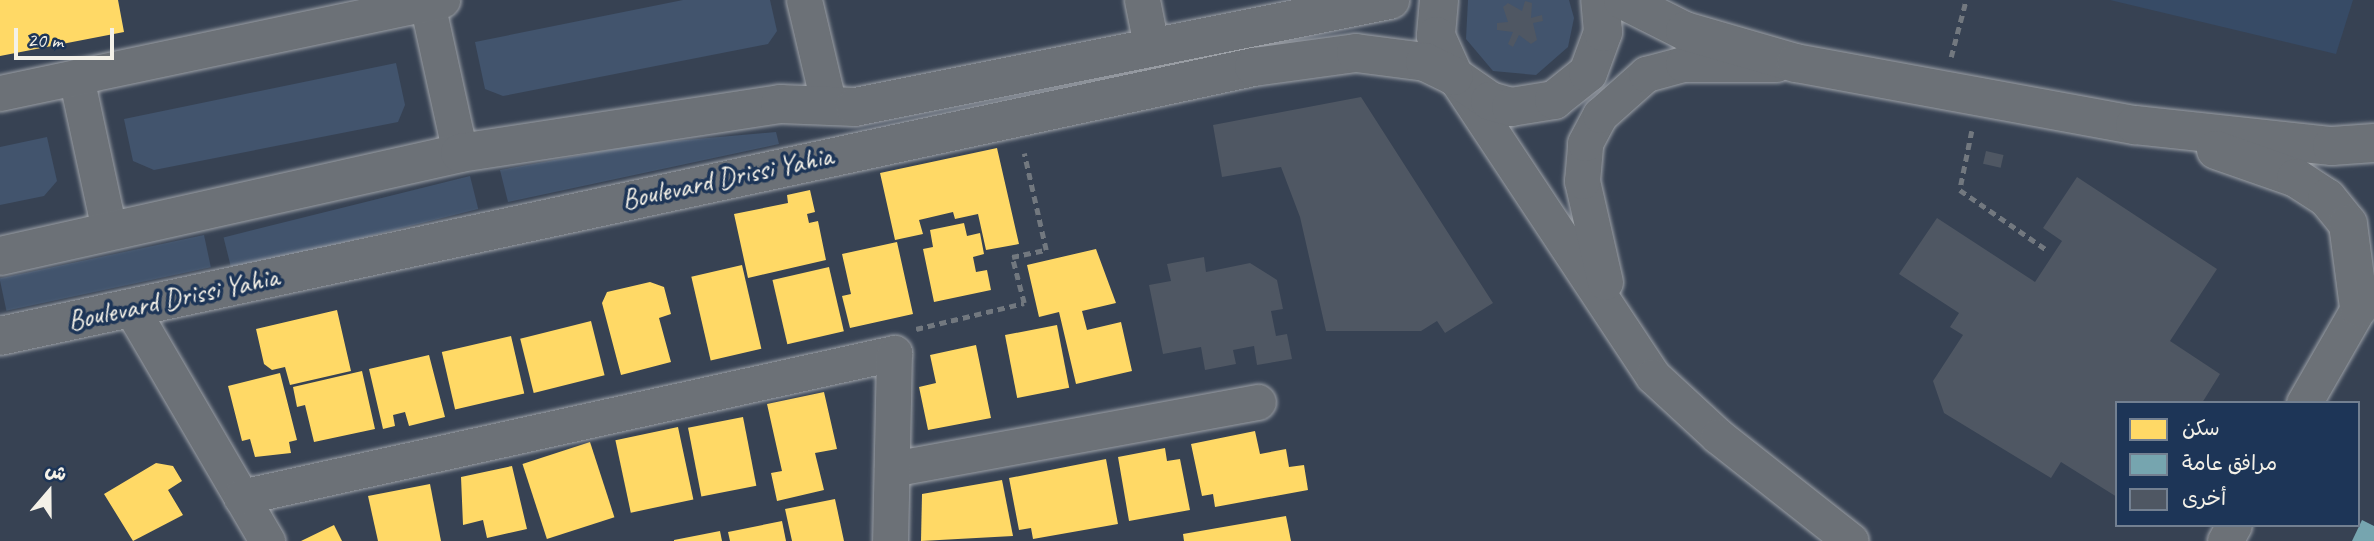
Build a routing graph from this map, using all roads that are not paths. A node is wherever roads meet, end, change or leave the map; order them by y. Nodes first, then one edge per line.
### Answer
1 (804, 0) edge
2 (1142, 0) edge
3 (1439, 0) edge
4 (1600, 0) edge
5 (1623, 0) edge
6 (1385, 1) edge
7 (434, 2) edge
8 (1151, 45) junction
9 (1796, 64) junction
10 (1454, 76) junction
11 (76, 77) junction
12 (0, 93) edge
13 (829, 106) junction
14 (2135, 124) junction
15 (2374, 144) edge
16 (460, 153) junction
17 (109, 230) junction
18 (0, 256) edge
19 (2367, 293) edge
20 (131, 309) junction
21 (1615, 316) junction
22 (0, 336) edge
23 (2305, 401) edge
24 (1258, 402) dead end
25 (892, 469) junction
26 (241, 497) junction
27 (267, 541) edge
28 (890, 541) edge
29 (1851, 541) edge

1 - 13 street
2 - 8 street
3 - 10 main road
4 - 10 main road, Boulevard Drissi Yahia
5 - 9 main road
6 - 8 main road, Boulevard Drissi Yahia
7 - 11 street
7 - 16 street
8 - 13 main road, Boulevard Drissi Yahia
9 - 14 main road
9 - 21 street
10 - 20 main road, Boulevard Drissi Yahia
10 - 21 street
11 - 12 street
11 - 17 street
13 - 16 main road, Boulevard Drissi Yahia
14 - 15 main road
14 - 19 main road
16 - 17 main road, Boulevard Drissi Yahia
17 - 18 main road, Boulevard Drissi Yahia
19 - 23 street
20 - 22 main road, Boulevard Drissi Yahia
20 - 26 street
21 - 29 street
24 - 25 street
25 - 26 street
25 - 28 street
26 - 27 street

